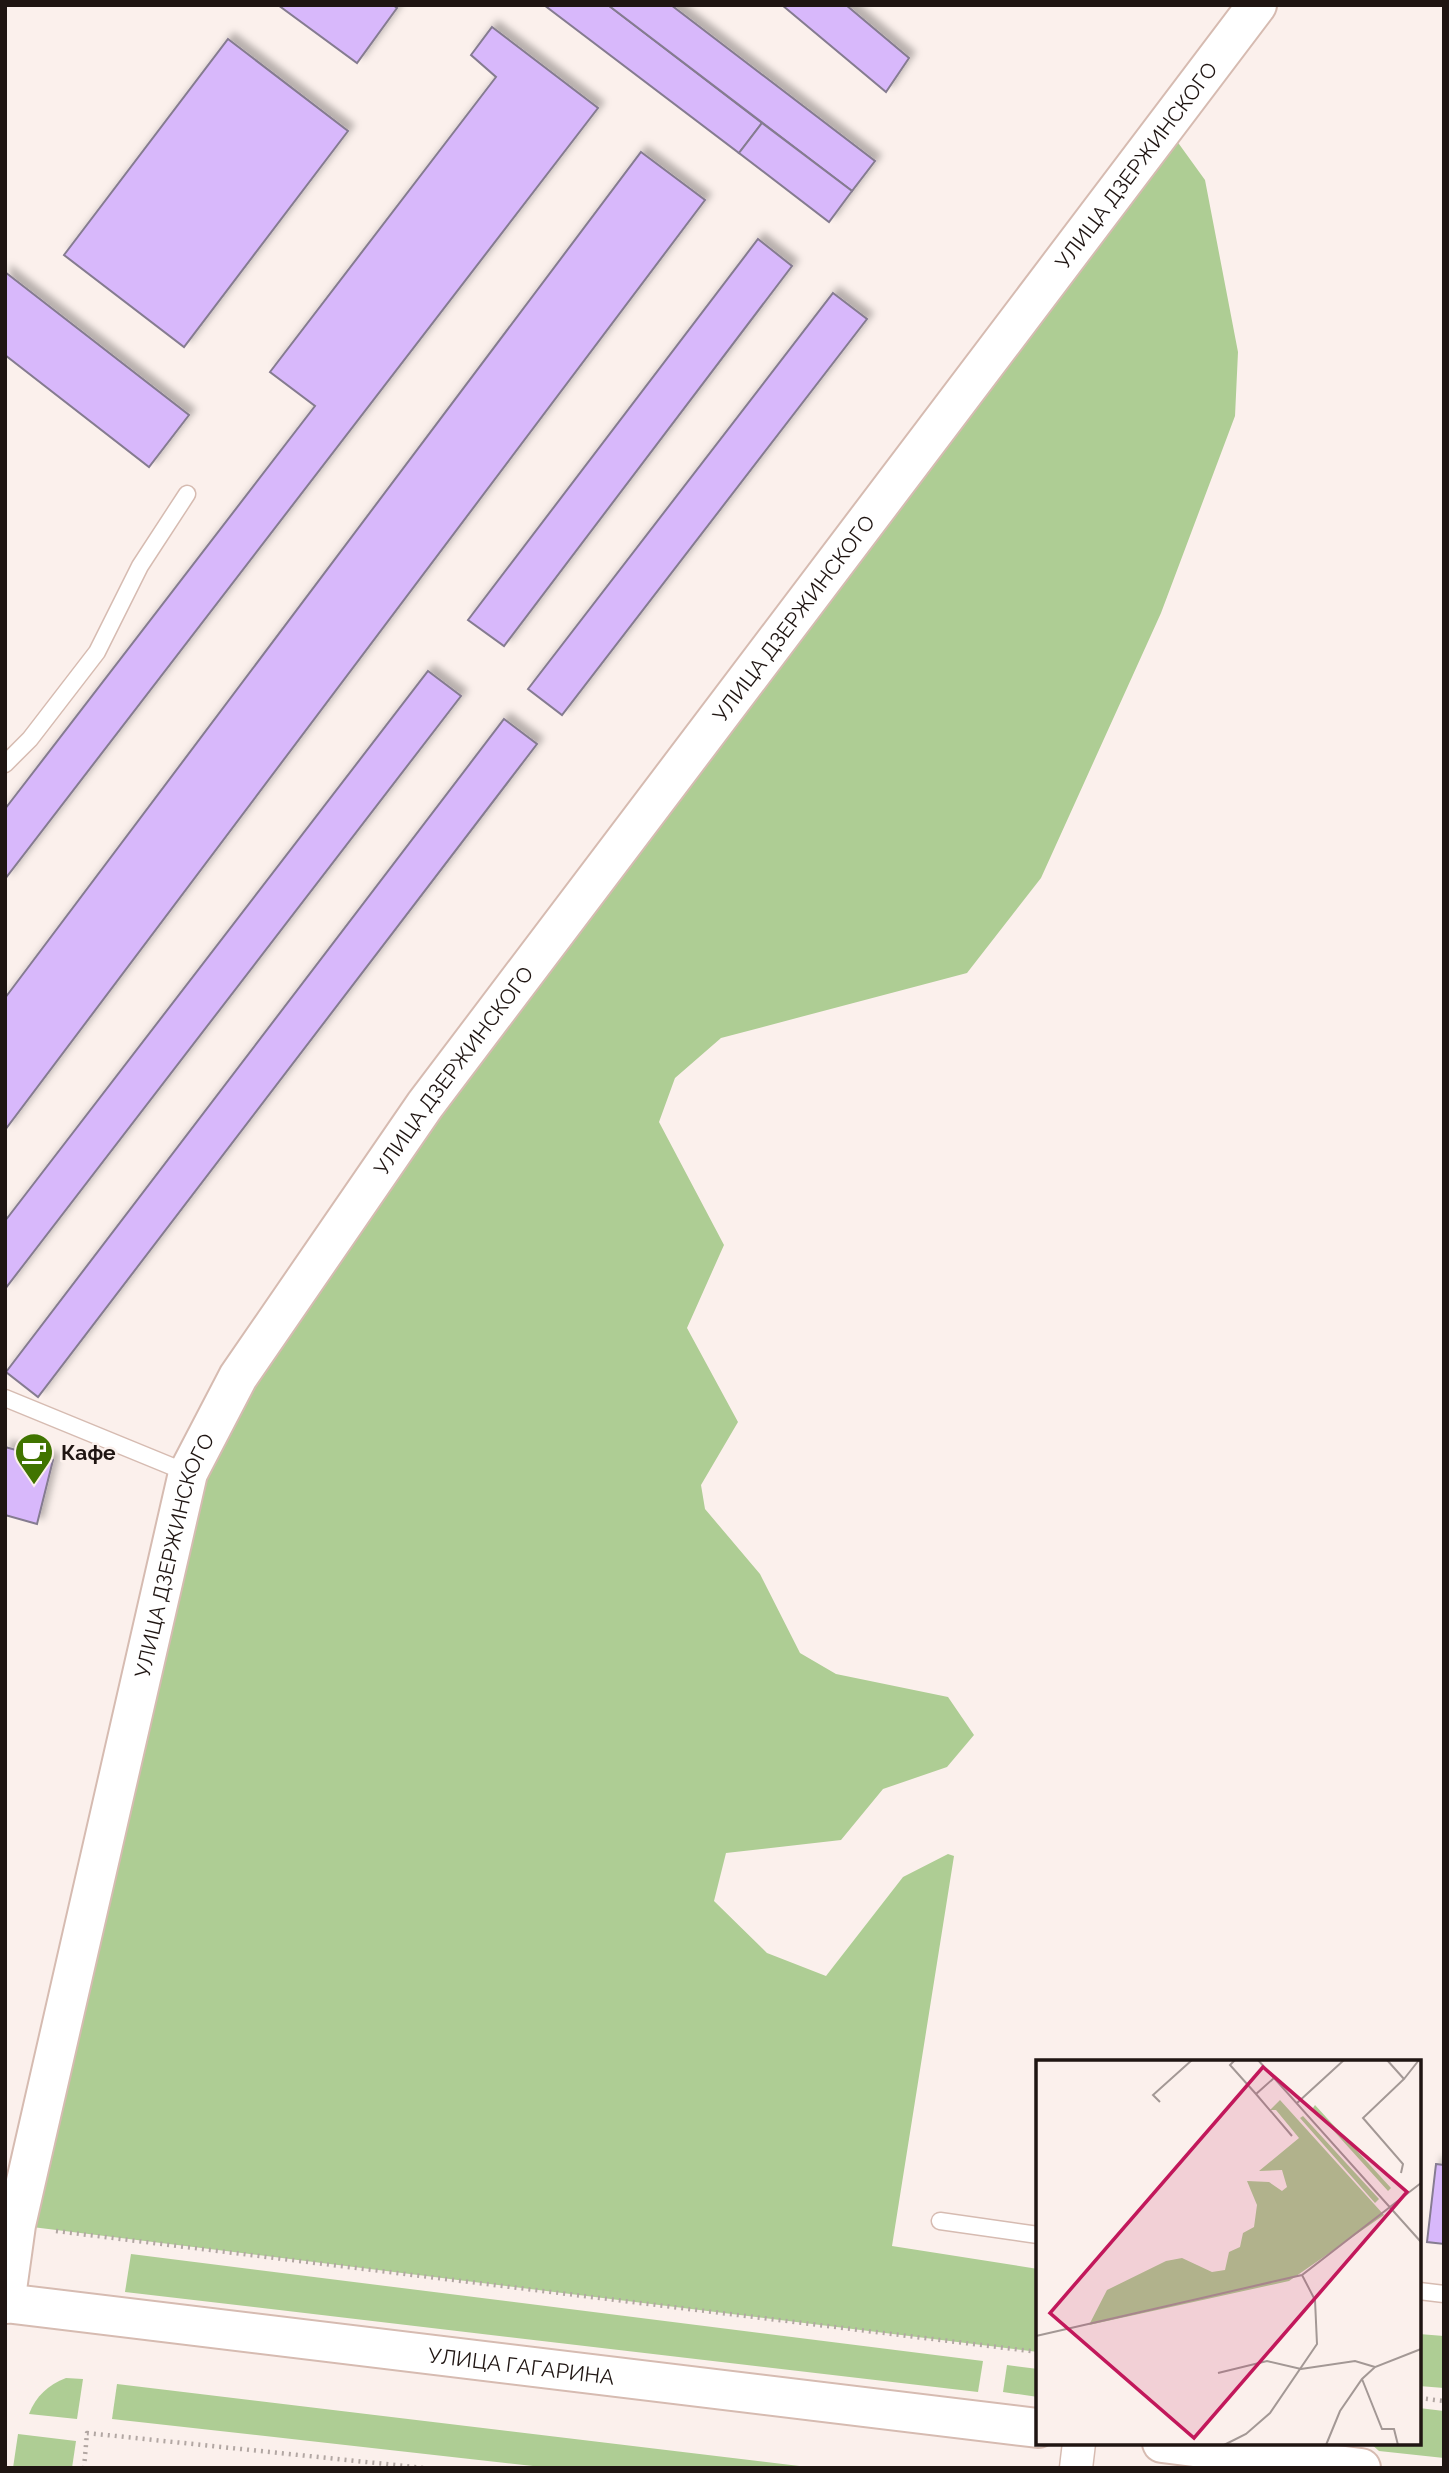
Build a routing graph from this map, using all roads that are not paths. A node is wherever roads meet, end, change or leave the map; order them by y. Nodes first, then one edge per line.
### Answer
1 (1257, 5) edge
2 (187, 494) dead end
3 (5, 764) edge
4 (5, 1398) edge
5 (188, 1473) junction
6 (940, 2221) dead end
7 (1036, 2235) edge
8 (1421, 2291) edge
9 (1444, 2294) edge
10 (5, 2303) edge
11 (1036, 2428) edge
12 (1079, 2445) edge
13 (1181, 2445) edge
14 (1344, 2462) edge
15 (1076, 2468) edge

1 - 5 main road, УЛИЦА ДЗЕРЖИНСКОГО
2 - 3 lane
4 - 5 lane
5 - 10 main road, УЛИЦА ДЗЕРЖИНСКОГО
6 - 7 lane
8 - 9 lane
10 - 11 main road, УЛИЦА ГАГАРИНА
12 - 15 street
13 - 14 main road

